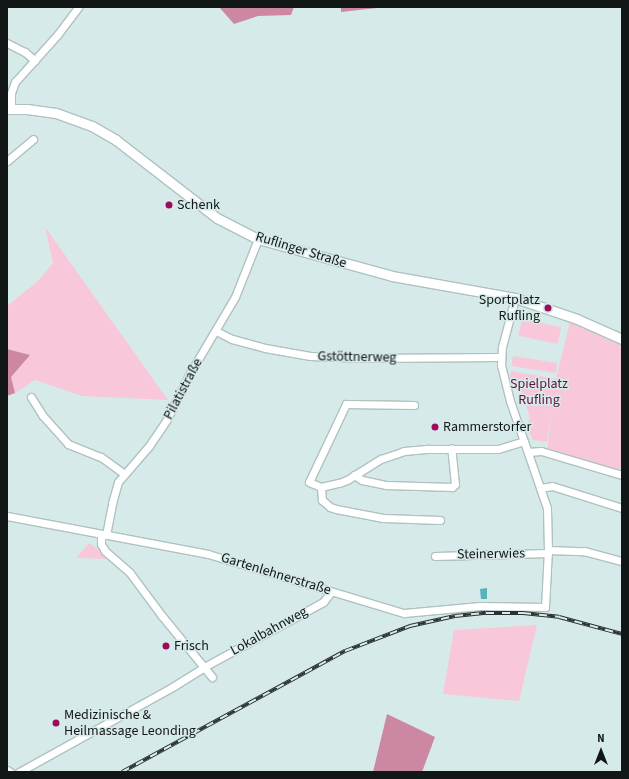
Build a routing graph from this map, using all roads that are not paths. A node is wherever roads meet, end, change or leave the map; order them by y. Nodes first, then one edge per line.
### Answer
1 (78, 7) edge
2 (7, 43) edge
3 (34, 61) junction
4 (9, 109) edge
5 (33, 139) dead end
6 (7, 161) edge
7 (258, 239) junction
8 (515, 298) junction
9 (216, 331) junction
10 (622, 339) edge
11 (501, 357) junction
12 (31, 397) dead end
13 (414, 405) dead end
14 (524, 441) junction
15 (451, 448) junction
16 (528, 452) junction
17 (124, 474) junction
18 (354, 475) junction
19 (622, 476) edge
20 (321, 487) junction
21 (540, 488) junction
22 (622, 508) edge
23 (7, 516) edge
24 (440, 520) dead end
25 (103, 534) junction
26 (548, 551) junction
27 (435, 556) dead end
28 (622, 561) edge
29 (331, 592) junction
30 (204, 667) junction
31 (212, 677) dead end
32 (7, 770) edge
33 (10, 772) edge
34 (19, 772) edge

1 - 3 street
2 - 3 street
3 - 4 street
4 - 7 street, Ruflinger Straße
5 - 6 street
7 - 8 street, Ruflinger Straße
7 - 9 street, Pilatistraße
8 - 10 street, Ruflinger Straße
8 - 11 street
9 - 11 street, Gstöttnerweg
9 - 17 street, Pilatistraße
11 - 14 street
12 - 17 street
13 - 20 street
14 - 15 street
14 - 16 street
15 - 18 street
15 - 18 street
16 - 19 street
16 - 21 street
17 - 25 street, Pilatistraße
18 - 20 street
20 - 24 street
21 - 22 street
21 - 26 street
23 - 25 street, Gartenlehnerstraße
25 - 29 street, Gartenlehnerstraße
25 - 30 street
26 - 27 street, Steinerwies
26 - 28 street, Steinerwies
26 - 29 street, Gartenlehnerstraße
29 - 30 street, Lokalbahnweg
30 - 31 street
30 - 34 street, Lokalbahnweg
32 - 33 street

